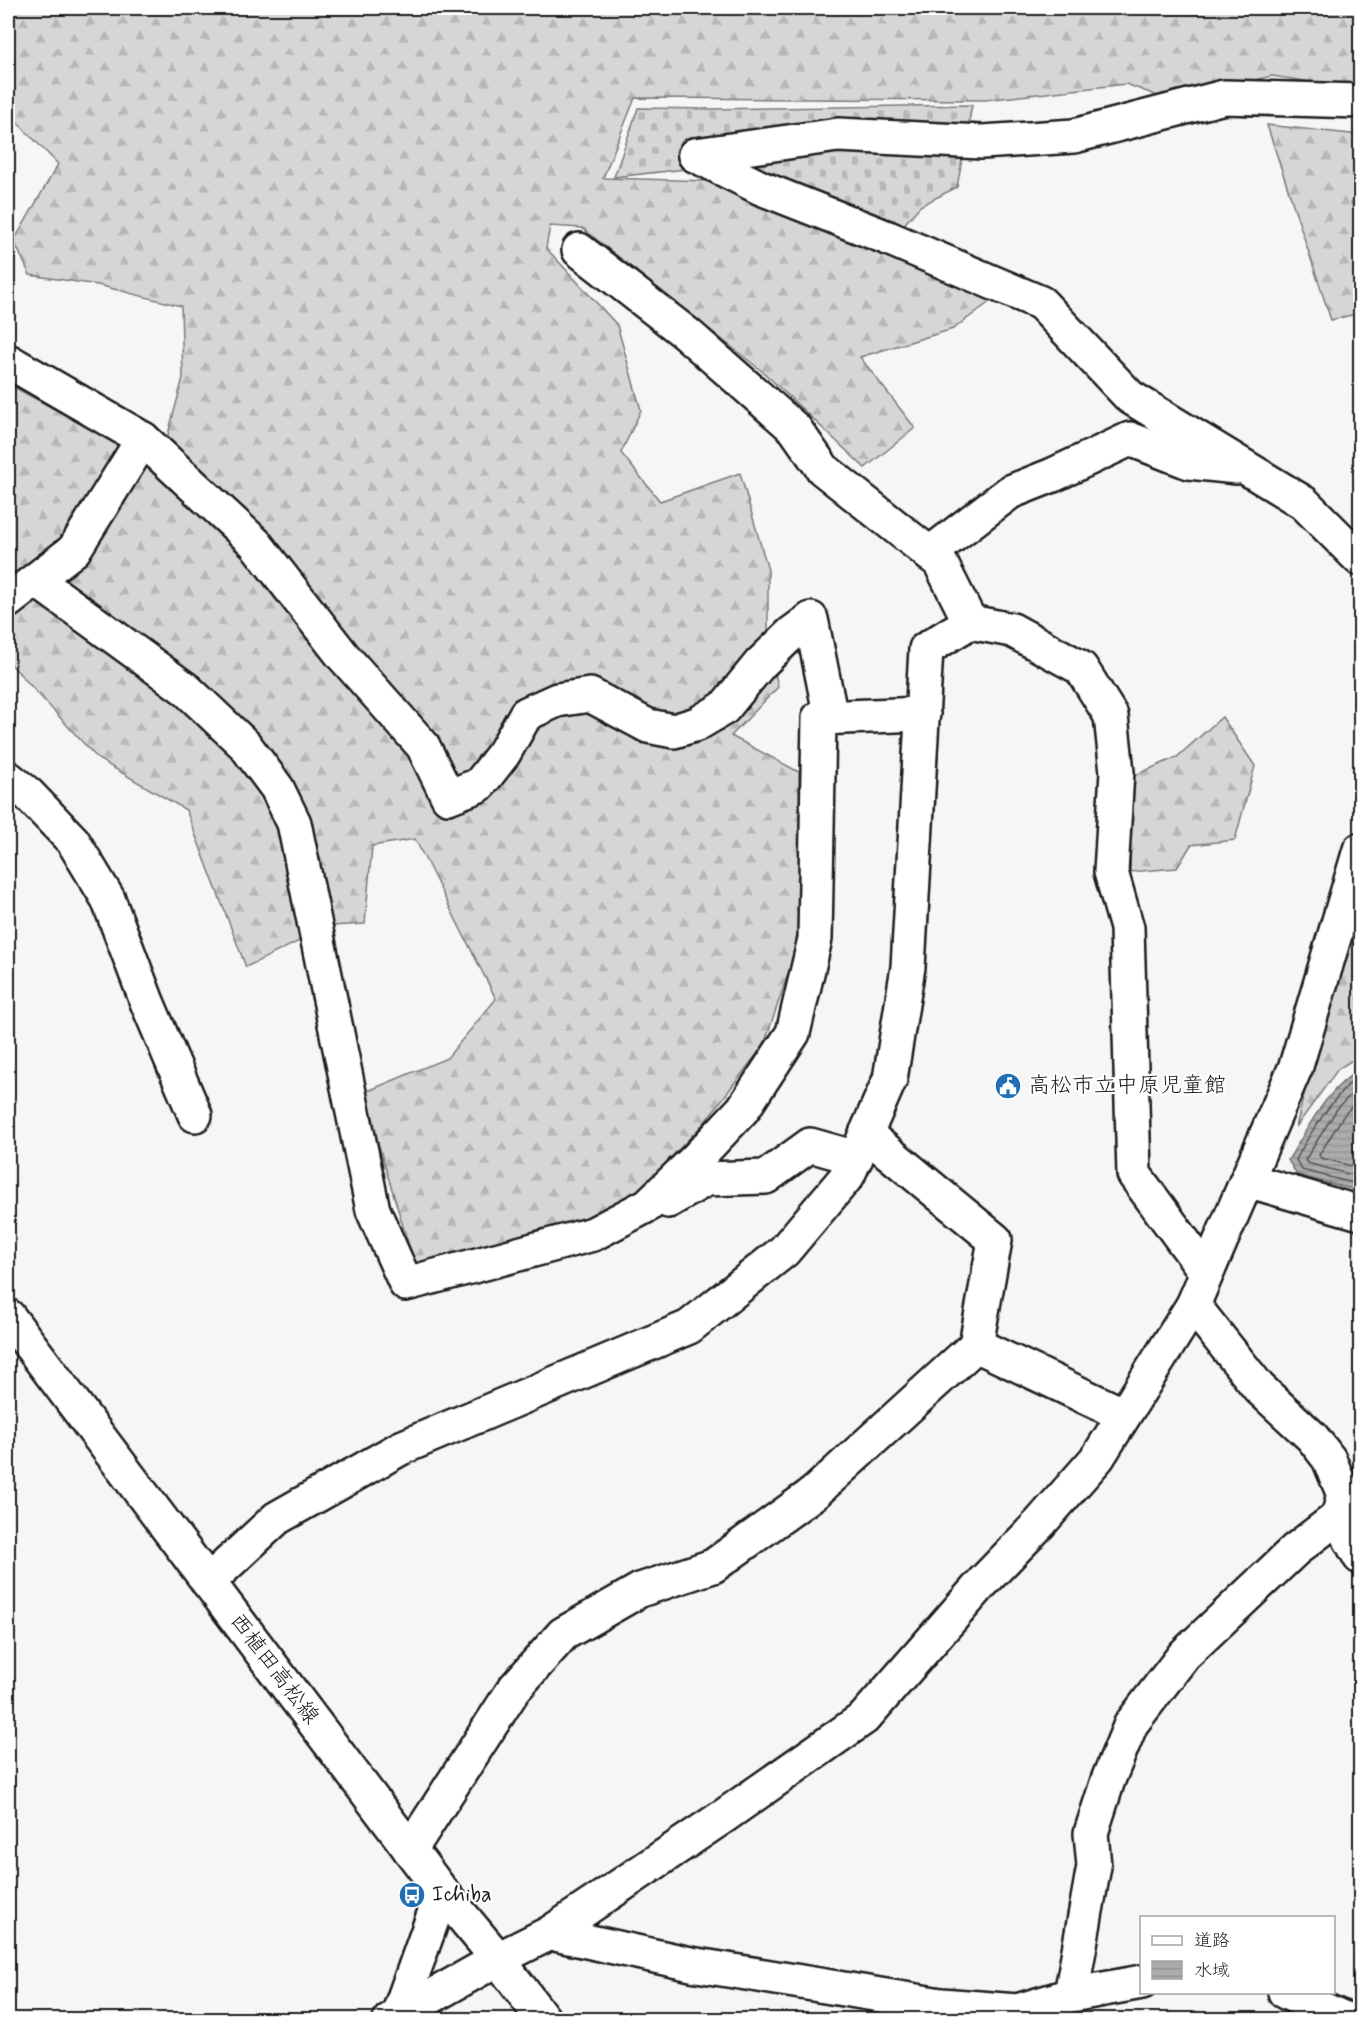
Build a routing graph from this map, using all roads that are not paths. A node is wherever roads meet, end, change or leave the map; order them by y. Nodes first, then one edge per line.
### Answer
1 (1360, 101) edge
2 (579, 250) dead end
3 (8, 361) edge
4 (143, 439) junction
5 (1245, 467) junction
6 (929, 554) junction
7 (1360, 559) edge
8 (36, 580) junction
9 (8, 602) edge
10 (970, 622) junction
11 (923, 714) junction
12 (831, 718) junction
13 (8, 778) edge
14 (1360, 850) edge
15 (195, 1116) dead end
16 (861, 1146) junction
17 (1246, 1180) junction
18 (648, 1205) junction
19 (1360, 1213) edge
20 (1206, 1272) junction
21 (1192, 1305) junction
22 (8, 1316) edge
23 (976, 1345) junction
24 (1124, 1415) junction
25 (1349, 1509) edge
26 (1360, 1557) edge
27 (208, 1582) junction
28 (410, 1850) junction
29 (442, 1892) junction
30 (550, 1933) junction
31 (498, 1959) junction
32 (1140, 1982) edge
33 (1290, 1994) edge
34 (1071, 1995) junction
35 (394, 2017) edge
36 (544, 2019) edge
37 (1347, 2019) edge

1 - 5 street
2 - 6 street
3 - 4 street
4 - 8 street
4 - 12 street
5 - 6 street
5 - 7 street
6 - 10 street
8 - 9 street
8 - 18 street
10 - 11 street
10 - 20 street
11 - 12 street
11 - 16 street
12 - 18 street
13 - 15 street
14 - 17 street
16 - 18 street
16 - 23 street
16 - 27 street
17 - 19 street
17 - 20 street
20 - 21 street
21 - 24 street
21 - 25 street
22 - 27 street, 西植田高松線
23 - 24 street
23 - 28 street
24 - 30 street
25 - 26 street
25 - 34 street
27 - 28 street, 西植田高松線
28 - 29 street, 西植田高松線
29 - 31 street, 西植田高松線
29 - 35 street
30 - 31 street
30 - 34 street
31 - 35 street
31 - 36 street, 西植田高松線
32 - 34 street
33 - 37 street

